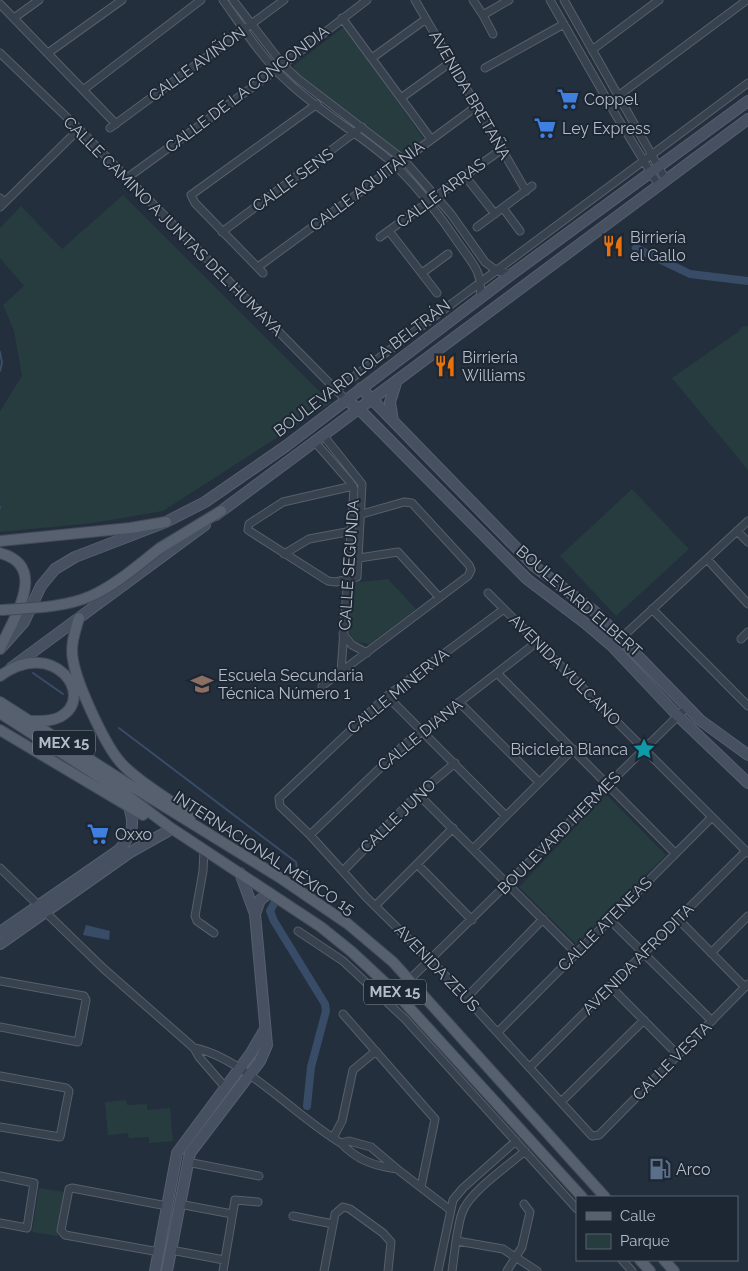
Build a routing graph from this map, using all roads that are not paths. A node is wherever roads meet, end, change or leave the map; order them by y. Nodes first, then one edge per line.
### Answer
1 (38, 0) edge
2 (122, 0) edge
3 (201, 0) edge
4 (223, 0) edge
5 (233, 0) edge
6 (284, 0) edge
7 (366, 0) edge
8 (415, 0) edge
9 (473, 0) edge
10 (509, 0) edge
11 (550, 0) edge
12 (659, 0) edge
13 (747, 0) edge
14 (565, 1) edge
15 (0, 4) edge
16 (555, 8) junction
17 (483, 15) junction
18 (14, 18) junction
19 (342, 18) junction
20 (426, 19) junction
21 (564, 24) junction
22 (251, 25) junction
23 (245, 30) junction
24 (493, 34) dead end
25 (592, 50) junction
26 (0, 52) edge
27 (48, 53) junction
28 (372, 58) junction
29 (451, 62) junction
30 (283, 64) junction
31 (485, 68) dead end
32 (276, 70) junction
33 (748, 83) edge
34 (83, 90) junction
35 (618, 96) junction
36 (401, 98) junction
37 (324, 99) junction
38 (748, 101) edge
39 (315, 105) junction
40 (477, 106) junction
41 (748, 119) edge
42 (362, 127) junction
43 (79, 129) junction
44 (355, 134) junction
45 (431, 139) junction
46 (502, 149) junction
47 (652, 156) junction
48 (404, 160) junction
49 (644, 161) junction
50 (396, 166) junction
51 (655, 170) junction
52 (465, 176) junction
53 (127, 178) junction
54 (663, 183) junction
55 (532, 186) dead end
56 (526, 191) junction
57 (437, 196) junction
58 (2, 202) edge
59 (428, 203) junction
60 (503, 208) junction
61 (495, 214) junction
62 (477, 227) dead end
63 (388, 231) junction
64 (520, 231) dead end
65 (222, 232) junction
66 (380, 237) dead end
67 (476, 248) junction
68 (448, 254) dead end
69 (468, 256) junction
70 (496, 271) junction
71 (422, 273) junction
72 (512, 274) junction
73 (482, 282) junction
74 (437, 293) dead end
75 (480, 298) junction
76 (398, 380) junction
77 (361, 388) junction
78 (336, 390) junction
79 (346, 400) junction
80 (372, 400) junction
81 (359, 410) junction
82 (394, 422) junction
83 (319, 438) junction
84 (353, 486) junction
85 (480, 509) junction
86 (220, 511) junction
87 (362, 514) junction
88 (469, 520) junction
89 (748, 521) edge
90 (166, 522) junction
91 (352, 531) junction
92 (737, 531) junction
93 (0, 542) edge
94 (748, 542) edge
95 (0, 553) edge
96 (284, 554) junction
97 (359, 558) junction
98 (706, 559) junction
99 (348, 580) junction
100 (488, 593) dead end
101 (439, 597) junction
102 (748, 604) edge
103 (504, 609) junction
104 (0, 610) edge
105 (652, 610) junction
106 (78, 618) junction
107 (748, 632) edge
108 (343, 634) junction
109 (622, 638) junction
110 (741, 639) dead end
111 (537, 642) junction
112 (612, 646) junction
113 (0, 649) edge
114 (367, 653) junction
115 (11, 668) junction
116 (341, 672) junction
117 (498, 673) junction
118 (0, 676) edge
119 (322, 686) dead end
120 (386, 696) junction
121 (0, 702) edge
122 (460, 702) junction
123 (687, 706) junction
124 (748, 706) edge
125 (0, 713) edge
126 (678, 716) junction
127 (29, 721) junction
128 (0, 730) edge
129 (422, 730) junction
130 (573, 749) junction
131 (644, 749) junction
132 (748, 755) edge
133 (455, 763) junction
134 (539, 782) junction
135 (748, 784) edge
136 (608, 785) junction
137 (126, 789) junction
138 (418, 794) junction
139 (278, 802) joint
140 (128, 805) junction
141 (506, 816) junction
142 (712, 817) junction
143 (192, 823) junction
144 (452, 828) junction
145 (168, 831) junction
146 (183, 835) junction
147 (310, 836) junction
148 (204, 849) junction
149 (473, 849) junction
150 (747, 852) edge
151 (675, 853) junction
152 (417, 864) junction
153 (0, 868) edge
154 (343, 871) junction
155 (240, 873) junction
156 (508, 884) junction
157 (269, 893) junction
158 (374, 906) junction
159 (41, 909) junction
160 (255, 914) junction
161 (748, 916) edge
162 (543, 919) junction
163 (678, 919) junction
164 (472, 920) junction
165 (610, 920) junction
166 (298, 931) dead end
167 (0, 932) edge
168 (214, 933) dead end
169 (0, 944) edge
170 (576, 953) junction
171 (644, 953) junction
172 (711, 953) junction
173 (431, 960) junction
174 (0, 980) edge
175 (408, 980) junction
176 (610, 986) junction
177 (746, 986) edge
178 (396, 993) junction
179 (466, 998) junction
180 (343, 1014) dead end
181 (644, 1020) junction
182 (712, 1021) junction
183 (0, 1028) edge
184 (265, 1029) junction
185 (498, 1032) junction
186 (194, 1048) junction
187 (376, 1051) junction
188 (678, 1055) junction
189 (530, 1067) junction
190 (239, 1068) junction
191 (0, 1076) edge
192 (249, 1076) junction
193 (225, 1087) junction
194 (561, 1102) junction
195 (0, 1128) edge
196 (594, 1136) joint
197 (333, 1138) junction
198 (516, 1141) junction
199 (341, 1143) junction
200 (525, 1151) junction
201 (187, 1162) junction
202 (397, 1169) junction
203 (0, 1176) edge
204 (259, 1176) dead end
205 (421, 1187) junction
206 (170, 1190) junction
207 (182, 1192) junction
208 (581, 1196) edge
209 (604, 1196) edge
210 (258, 1202) dead end
211 (179, 1204) junction
212 (524, 1204) dead end
213 (167, 1206) junction
214 (576, 1208) edge
215 (449, 1209) junction
216 (232, 1214) junction
217 (293, 1216) dead end
218 (0, 1223) edge
219 (333, 1224) junction
220 (457, 1241) junction
221 (171, 1250) junction
222 (159, 1252) junction
223 (518, 1258) junction
224 (224, 1260) junction
225 (623, 1261) edge
226 (641, 1261) edge
227 (665, 1261) edge
228 (156, 1269) edge
229 (168, 1270) edge
230 (223, 1271) edge
231 (324, 1271) edge
232 (388, 1271) edge
233 (438, 1271) edge
234 (452, 1271) edge
235 (507, 1271) edge
236 (537, 1271) edge
237 (632, 1271) edge
238 (650, 1271) edge
239 (674, 1271) edge

1 - 18 street
2 - 27 street
3 - 34 street
4 - 23 street
5 - 22 street
6 - 22 street, CALLE AVIÑÓN
7 - 19 street, CALLE DE LA CONCONDIA
8 - 20 street, AVENIDA BRETAÑA
9 - 17 street
10 - 17 street
11 - 16 street
12 - 25 street
13 - 35 street
14 - 16 street
14 - 25 street
15 - 18 street
16 - 21 street
17 - 24 street
18 - 27 street
19 - 28 street
19 - 30 street, CALLE DE LA CONCONDIA
20 - 28 street
20 - 29 street, AVENIDA BRETAÑA
21 - 31 street
21 - 49 street
22 - 23 street, CALLE AVIÑÓN
22 - 30 street
23 - 32 street
23 - 34 street, CALLE AVIÑÓN
25 - 35 street
26 - 43 street, CALLE CAMINO A JUNTAS DEL HUMAYA
27 - 34 street
28 - 36 street
29 - 36 street
29 - 40 street, AVENIDA BRETAÑA
30 - 32 street, CALLE DE LA CONCONDIA
30 - 37 street
32 - 39 street
32 - 53 street, CALLE DE LA CONCONDIA
33 - 47 street
35 - 47 street
36 - 45 street
37 - 39 street
37 - 42 street
38 - 51 street, BOULEVARD LOLA BELTRÁN
39 - 44 street
39 - 65 street
40 - 45 street, CALLE AQUITANIA
40 - 46 street, AVENIDA BRETAÑA
41 - 54 street, BOULEVARD LOLA BELTRÁN
42 - 44 street, CALLE SENS
42 - 48 street
43 - 53 street, CALLE CAMINO A JUNTAS DEL HUMAYA
43 - 58 street
44 - 50 street
44 - 65 street, CALLE SENS
45 - 48 street, CALLE AQUITANIA
46 - 52 street, CALLE ARRAS
46 - 56 street, AVENIDA BRETAÑA
47 - 49 street
47 - 51 street
48 - 50 street, CALLE AQUITANIA
48 - 57 street
49 - 51 street
49 - 70 street
50 - 59 street
50 - 65 street, CALLE AQUITANIA
51 - 54 street
51 - 72 street, BOULEVARD LOLA BELTRÁN
52 - 57 street, CALLE ARRAS
52 - 61 street
53 - 78 street, CALLE CAMINO A JUNTAS DEL HUMAYA
54 - 76 street, BOULEVARD LOLA BELTRÁN
55 - 56 street
56 - 60 street
57 - 59 street, CALLE ARRAS
57 - 67 street
59 - 63 street, CALLE ARRAS
59 - 69 street
60 - 61 street
60 - 64 street
61 - 62 street
63 - 66 street, CALLE ARRAS
63 - 71 street
67 - 69 street
67 - 70 street
68 - 71 street
69 - 73 street
70 - 72 street
70 - 73 street
71 - 74 street
72 - 75 street, BOULEVARD LOLA BELTRÁN
73 - 75 street
73 - 78 street
75 - 77 street, BOULEVARD LOLA BELTRÁN
76 - 80 street, BOULEVARD LOLA BELTRÁN
76 - 82 street
77 - 79 street, BOULEVARD LOLA BELTRÁN
77 - 80 street, BOULEVARD ELBERT
78 - 79 street, CALLE CAMINO A JUNTAS DEL HUMAYA
79 - 81 street, BOULEVARD ELBERT
79 - 90 street, BOULEVARD LOLA BELTRÁN
80 - 81 street, BOULEVARD LOLA BELTRÁN
80 - 82 street, BOULEVARD ELBERT
81 - 83 street, BOULEVARD LOLA BELTRÁN
81 - 88 street, BOULEVARD ELBERT
82 - 85 street, BOULEVARD ELBERT
83 - 84 street, CALLE SEGUNDA
83 - 86 street, BOULEVARD LOLA BELTRÁN
83 - 87 street, CALLE SEGUNDA
84 - 91 street, CALLE SEGUNDA
84 - 96 street
85 - 88 street
85 - 109 street, BOULEVARD ELBERT
86 - 104 main road, bridge
86 - 106 street, BOULEVARD LOLA BELTRÁN
87 - 97 street, CALLE SEGUNDA
87 - 101 street
88 - 112 street, BOULEVARD ELBERT
89 - 92 street
90 - 93 main road
90 - 113 street, BOULEVARD LOLA BELTRÁN
91 - 96 street
91 - 99 street, CALLE SEGUNDA
92 - 94 street
92 - 98 street
95 - 113 main road
96 - 99 street
97 - 99 street, CALLE SEGUNDA
97 - 101 street
98 - 102 street
98 - 105 street
99 - 108 street, CALLE SEGUNDA
100 - 103 street, AVENIDA VULCANO
101 - 114 street
103 - 111 street, AVENIDA VULCANO
103 - 120 street, CALLE MINERVA
105 - 109 street
105 - 124 street
106 - 115 street, BOULEVARD LOLA BELTRÁN
106 - 143 main road
107 - 110 street
108 - 114 street
108 - 116 street, CALLE SEGUNDA
109 - 112 street
109 - 123 street, BOULEVARD ELBERT
111 - 117 street, CALLE DIANA
111 - 131 street, AVENIDA VULCANO
112 - 126 street, BOULEVARD ELBERT
114 - 116 street
115 - 118 main road
115 - 127 main road
116 - 119 street
117 - 122 street, CALLE DIANA
117 - 130 street
120 - 129 street
120 - 139 street, CALLE MINERVA
121 - 127 main road, INTERNACIONAL MÉXICO 15 / MEX 15
122 - 129 street, CALLE DIANA
122 - 134 street
123 - 126 street, BOULEVARD HERMES
123 - 132 street, BOULEVARD ELBERT
125 - 137 main road, INTERNACIONAL MÉXICO 15 / MEX 15
126 - 131 street, BOULEVARD HERMES
126 - 135 street, BOULEVARD ELBERT
127 - 137 main road, INTERNACIONAL MÉXICO 15 / MEX 15
128 - 140 main road
129 - 133 street
129 - 147 street, CALLE DIANA
130 - 134 street
130 - 136 street
131 - 136 street, BOULEVARD HERMES
131 - 142 street, AVENIDA VULCANO
133 - 138 street, CALLE JUNO
133 - 141 street
134 - 141 street
136 - 151 street
136 - 156 street, BOULEVARD HERMES
137 - 143 main road, INTERNACIONAL MÉXICO 15 / MEX 15
137 - 146 main road, INTERNACIONAL MÉXICO 15 / MEX 15
138 - 144 street
138 - 154 street, CALLE JUNO
139 - 147 street, AVENIDA ZEUS
140 - 145 main road
140 - 159 street
141 - 149 street
142 - 150 street, AVENIDA VULCANO
142 - 151 street, CALLE ATENEAS
143 - 175 main road, INTERNACIONAL MÉXICO 15 / MEX 15
144 - 149 street
144 - 152 street
145 - 146 main road
145 - 159 street
146 - 148 main road, INTERNACIONAL MÉXICO 15 / MEX 15
147 - 154 street, AVENIDA ZEUS
148 - 155 main road, INTERNACIONAL MÉXICO 15 / MEX 15
148 - 168 street
149 - 156 street
150 - 163 street, AVENIDA AFRODITA
151 - 165 street, CALLE ATENEAS
152 - 158 street
152 - 164 street
153 - 159 street
154 - 158 street, AVENIDA ZEUS
155 - 157 main road, INTERNACIONAL MÉXICO 15 / MEX 15
155 - 160 street
156 - 162 street
156 - 164 street, BOULEVARD HERMES
157 - 160 street
157 - 178 main road, INTERNACIONAL MÉXICO 15 / MEX 15
158 - 173 street, AVENIDA ZEUS
159 - 167 street
159 - 169 street
159 - 186 street
160 - 184 street
161 - 172 street
162 - 170 street
162 - 179 street
163 - 171 street, AVENIDA AFRODITA
163 - 172 street
164 - 173 street, BOULEVARD HERMES
165 - 170 street, CALLE ATENEAS
165 - 171 street
166 - 198 street
170 - 185 street, CALLE ATENEAS
171 - 176 street, AVENIDA AFRODITA
171 - 182 street
172 - 177 street
173 - 175 street, BOULEVARD HERMES
173 - 179 street, AVENIDA ZEUS
174 - 183 street
175 - 178 street, BOULEVARD HERMES
175 - 209 main road, INTERNACIONAL MÉXICO 15 / MEX 15
176 - 181 street
176 - 189 street, AVENIDA AFRODITA
177 - 182 street, CALLE VESTA
178 - 208 main road, INTERNACIONAL MÉXICO 15 / MEX 15
179 - 185 street, AVENIDA ZEUS
180 - 187 street
181 - 188 street
181 - 194 street
182 - 188 street, CALLE VESTA
184 - 190 street
184 - 192 street
185 - 189 street, AVENIDA ZEUS
186 - 190 street
186 - 193 street
187 - 197 street
187 - 205 street
188 - 196 street, CALLE VESTA
189 - 194 street, AVENIDA ZEUS
190 - 192 street
190 - 193 street
191 - 195 street
192 - 197 street
192 - 201 street
193 - 206 street
194 - 196 street, AVENIDA ZEUS
197 - 199 street
198 - 200 street
198 - 215 street
199 - 202 street
199 - 202 street
200 - 214 street
200 - 220 street
201 - 204 street
201 - 207 street
202 - 205 street
203 - 218 street
205 - 215 street
206 - 207 street
206 - 213 street
207 - 211 street
210 - 216 street
211 - 216 street
211 - 221 street
212 - 223 street
213 - 222 street
213 - 222 street
215 - 233 street
216 - 224 street
217 - 219 street
219 - 231 street
219 - 232 street
220 - 223 street
220 - 234 street
221 - 224 street
221 - 229 street
222 - 228 street
223 - 235 street
223 - 236 street
224 - 230 street
225 - 237 street
226 - 238 main road
227 - 239 main road
228 - 229 street

